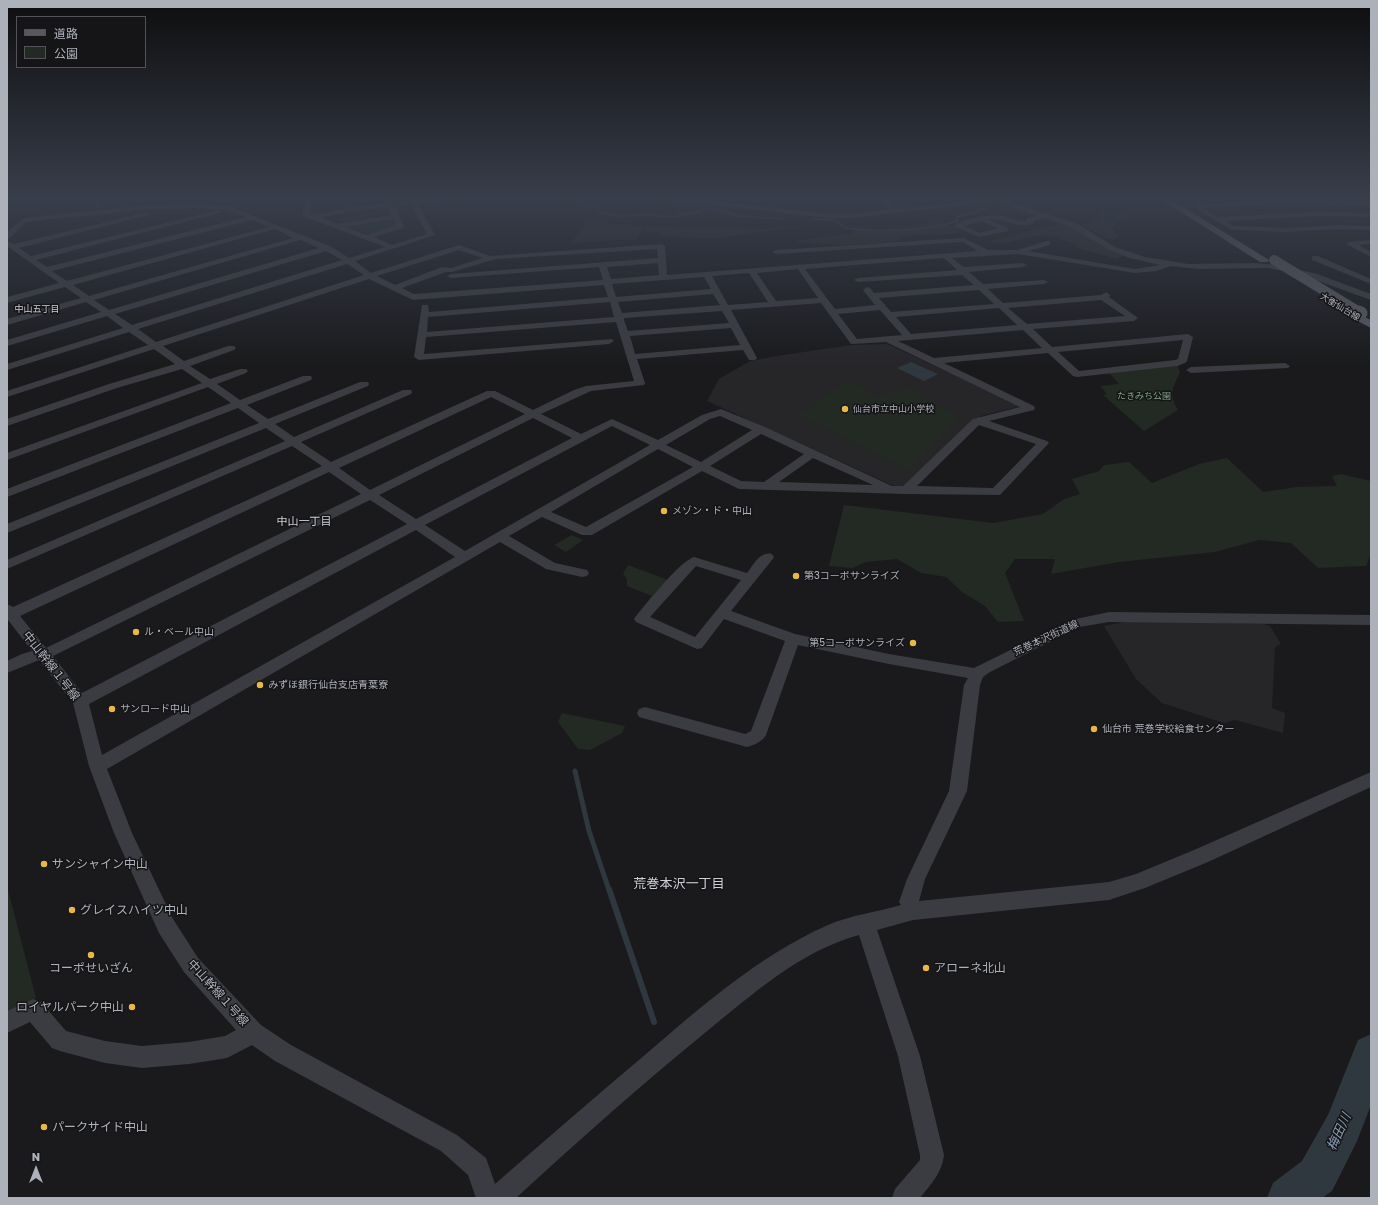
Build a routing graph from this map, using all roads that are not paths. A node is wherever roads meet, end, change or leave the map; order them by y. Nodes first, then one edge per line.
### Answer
1 (26, 256) edge
2 (36, 256) edge
3 (101, 256) edge
4 (170, 256) edge
5 (236, 256) edge
6 (299, 256) edge
7 (340, 256) edge
8 (363, 256) edge
9 (431, 256) edge
10 (484, 256) edge
11 (506, 256) edge
12 (662, 256) edge
13 (880, 256) edge
14 (942, 256) edge
15 (946, 256) edge
16 (1012, 256) edge
17 (1044, 256) edge
18 (1138, 256) edge
19 (1263, 256) edge
20 (1263, 256) edge
21 (29, 258) junction
22 (489, 258) junction
23 (1314, 258) dead end
24 (662, 260) junction
25 (883, 260) junction
26 (1269, 260) junction
27 (348, 261) junction
28 (843, 264) junction
29 (1170, 264) junction
30 (602, 265) junction
31 (800, 267) junction
32 (1028, 269) junction
33 (46, 270) junction
34 (452, 270) junction
35 (518, 271) junction
36 (752, 271) junction
37 (963, 271) junction
38 (707, 274) junction
39 (370, 276) junction
40 (663, 278) junction
41 (858, 280) junction
42 (608, 282) junction
43 (1371, 282) edge
44 (66, 284) junction
45 (982, 287) junction
46 (395, 288) junction
47 (521, 289) junction
48 (716, 291) junction
49 (426, 296) junction
50 (872, 296) junction
51 (1371, 297) edge
52 (87, 299) junction
53 (7, 300) edge
54 (614, 300) junction
55 (823, 300) junction
56 (774, 304) junction
57 (1002, 306) junction
58 (882, 307) junction
59 (725, 308) junction
60 (832, 312) junction
61 (108, 313) junction
62 (424, 315) junction
63 (889, 315) junction
64 (1361, 315) edge
65 (619, 317) junction
66 (7, 322) edge
67 (734, 325) junction
68 (1371, 325) edge
69 (526, 327) junction
70 (130, 328) junction
71 (1026, 328) junction
72 (625, 334) junction
73 (421, 335) junction
74 (909, 338) junction
75 (888, 340) junction
76 (609, 341) dead end
77 (7, 343) edge
78 (156, 346) junction
79 (746, 347) junction
80 (231, 348) dead end
81 (1050, 349) junction
82 (632, 357) junction
83 (752, 358) dead end
84 (932, 361) junction
85 (183, 365) junction
86 (1285, 366) dead end
87 (7, 367) edge
88 (1191, 370) dead end
89 (243, 371) dead end
90 (306, 378) dead end
91 (209, 383) junction
92 (364, 384) dead end
93 (407, 392) dead end
94 (7, 394) edge
95 (240, 405) junction
96 (531, 414) junction
97 (977, 421) junction
98 (266, 422) junction
99 (7, 423) edge
100 (761, 429) junction
101 (580, 438) junction
102 (293, 441) junction
103 (659, 446) junction
104 (812, 453) junction
105 (7, 457) edge
106 (330, 467) junction
107 (701, 467) junction
108 (766, 486) junction
109 (894, 490) junction
110 (906, 490) junction
111 (7, 493) edge
112 (369, 494) junction
113 (542, 513) junction
114 (417, 525) junction
115 (7, 529) edge
116 (501, 537) junction
117 (465, 557) junction
118 (766, 557) dead end
119 (7, 564) edge
120 (582, 573) dead end
121 (750, 578) junction
122 (8, 613) edge
123 (722, 613) junction
124 (1371, 620) edge
125 (793, 639) junction
126 (43, 654) junction
127 (7, 668) edge
128 (977, 674) junction
129 (80, 701) junction
130 (645, 714) dead end
131 (97, 766) junction
132 (1371, 779) edge
133 (912, 911) junction
134 (865, 923) junction
135 (7, 1022) edge
136 (253, 1032) junction
137 (488, 1198) edge
138 (498, 1198) edge
139 (904, 1198) edge

1 - 21 street
2 - 21 street
3 - 33 street
4 - 44 street
5 - 52 street
6 - 61 street
7 - 27 street
8 - 27 street
9 - 39 street
10 - 22 street
11 - 22 street
12 - 24 street
13 - 25 street
14 - 25 street
15 - 37 street
16 - 32 street
17 - 29 street
18 - 29 street
19 - 26 main road, 大衡仙台線
20 - 26 main road, 大衡仙台線
21 - 33 street
22 - 34 street
23 - 43 street
24 - 30 street
24 - 40 street
25 - 28 street
26 - 64 main road, 大衡仙台線
27 - 39 street
27 - 70 street
28 - 31 street
28 - 41 street
29 - 51 street
30 - 35 street
30 - 42 street
31 - 36 street
31 - 55 street
32 - 37 street
32 - 45 street
33 - 44 street
34 - 35 street
34 - 46 street
35 - 47 street
36 - 38 street
36 - 56 street
37 - 41 street
37 - 45 street
38 - 40 street
38 - 48 street
39 - 46 street
39 - 78 street
40 - 42 street
41 - 50 street
42 - 47 street
42 - 54 street
44 - 52 street
44 - 53 street
45 - 50 street
45 - 57 street
46 - 49 street
47 - 49 street
47 - 69 street
48 - 54 street
48 - 59 street
49 - 62 street
50 - 58 street
52 - 61 street
52 - 66 street
54 - 65 street
54 - 69 street
55 - 56 street
55 - 60 street
56 - 59 street
57 - 63 street
57 - 71 street
57 - 71 street
58 - 60 street
58 - 63 street
59 - 65 street
59 - 67 street
60 - 75 street
61 - 70 street
61 - 77 street
62 - 69 street
62 - 73 street
63 - 74 street
64 - 68 main road, 大衡仙台線
65 - 69 street
65 - 72 street
67 - 72 street
67 - 79 street
69 - 73 street
69 - 73 street
69 - 76 street
70 - 78 street
70 - 87 street
71 - 74 street
71 - 81 street
72 - 82 street
74 - 75 street
75 - 84 street
78 - 85 street
78 - 94 street
79 - 82 street
79 - 83 street
80 - 85 street
81 - 81 street
81 - 84 street
82 - 96 street
84 - 97 street
85 - 91 street
85 - 99 street
86 - 88 street
89 - 91 street
90 - 95 street
91 - 95 street
91 - 105 street
92 - 98 street
93 - 102 street
95 - 98 street
95 - 111 street
96 - 101 street
96 - 106 street
96 - 112 street
97 - 110 street
97 - 110 street
98 - 102 street
98 - 115 street
100 - 103 street
100 - 104 street
100 - 107 street
101 - 103 street
101 - 114 street
102 - 106 street
102 - 119 street
103 - 107 street
103 - 113 street
104 - 108 street
104 - 109 street
106 - 112 street
106 - 122 street
107 - 108 street
107 - 113 street
108 - 109 street
109 - 110 street
112 - 114 street
112 - 126 street
113 - 116 street
114 - 117 street
114 - 129 street
116 - 117 street
116 - 120 street
117 - 131 street
118 - 121 street
121 - 123 street
121 - 123 street
122 - 126 street, 中山幹線１号線
123 - 125 street
124 - 128 street, 荒巻本沢街道線
125 - 128 street
125 - 130 street
126 - 127 street
126 - 129 street, 中山幹線１号線
128 - 133 street
129 - 131 street, 中山幹線１号線
131 - 136 street, 中山幹線１号線
132 - 133 street
133 - 134 street
134 - 138 street
134 - 139 street
135 - 136 street
136 - 137 street, 中山幹線１号線

